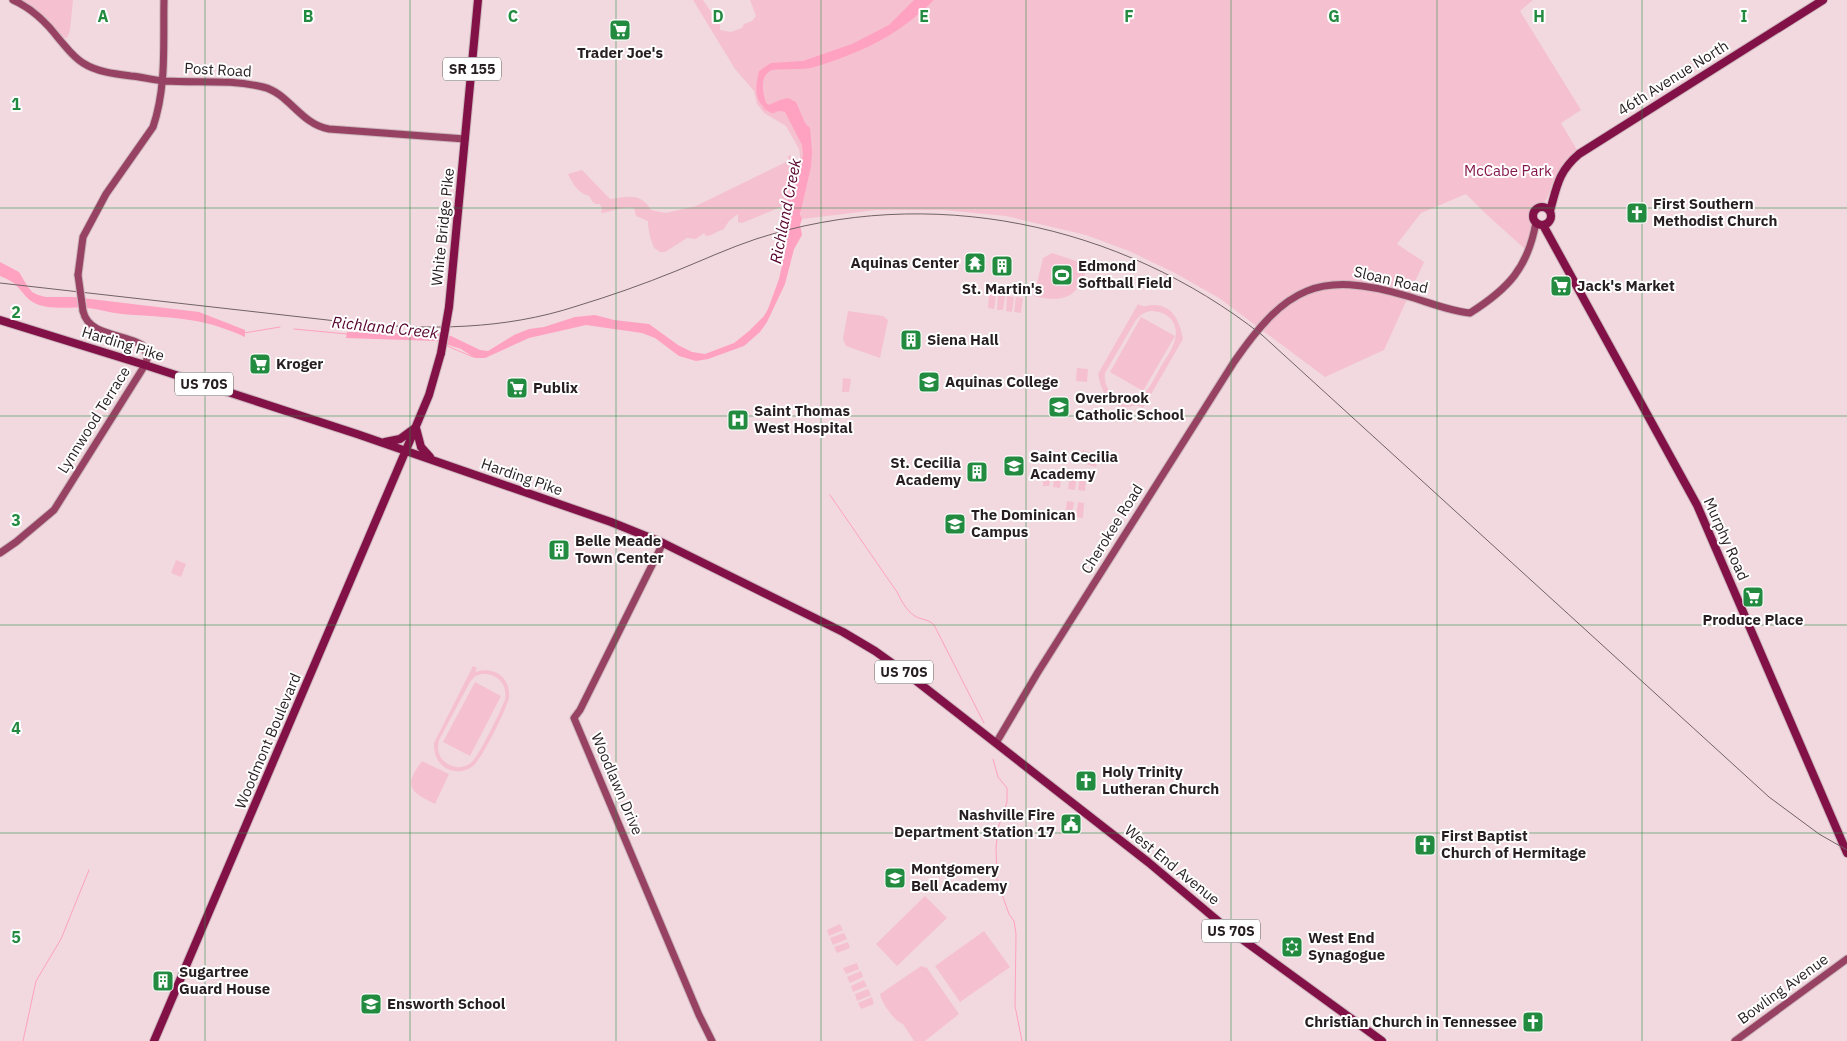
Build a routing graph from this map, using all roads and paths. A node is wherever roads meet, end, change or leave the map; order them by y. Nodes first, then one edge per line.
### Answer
1 (13, 0) edge
2 (164, 0) edge
3 (478, 0) edge
4 (1823, 0) edge
5 (163, 81) junction
6 (465, 139) junction
7 (1547, 209) junction
8 (1543, 223) junction
9 (0, 320) edge
10 (1256, 333) joint
11 (145, 365) junction
12 (416, 427) junction
13 (381, 442) junction
14 (406, 450) junction
15 (436, 461) junction
16 (664, 543) junction
17 (0, 553) edge
18 (996, 743) junction
19 (1847, 853) edge
20 (1847, 959) edge
21 (154, 1041) edge
22 (712, 1041) edge
23 (1382, 1041) edge
24 (1735, 1041) edge

1 - 5 street, Post Road
2 - 5 street
3 - 6 main road, White Bridge Pike / SR 155
4 - 7 main road, 46th Avenue North
5 - 6 street, Post Road
5 - 11 street, Lynnwood Terrace, bridge
6 - 12 main road, White Bridge Pike / SR 155, bridge
7 - 8 main road
7 - 8 main road
8 - 10 street, Sloan Road
8 - 19 main road, Murphy Road
9 - 11 main road, Harding Pike / US 70S
10 - 18 street, Cherokee Road
11 - 13 main road, Harding Pike / US 70S
11 - 17 street, Lynnwood Terrace
12 - 13 main road
12 - 14 main road, White Bridge Pike / SR 155
12 - 15 main road
13 - 14 main road, Harding Pike / US 70S
14 - 15 main road, Harding Pike / US 70S
14 - 21 main road, Woodmont Boulevard
15 - 16 main road, Harding Pike / US 70S
16 - 18 main road, Harding Pike / US 70S
16 - 22 street, Woodlawn Drive
18 - 23 main road, West End Avenue / US 70S
20 - 24 street, Bowling Avenue

